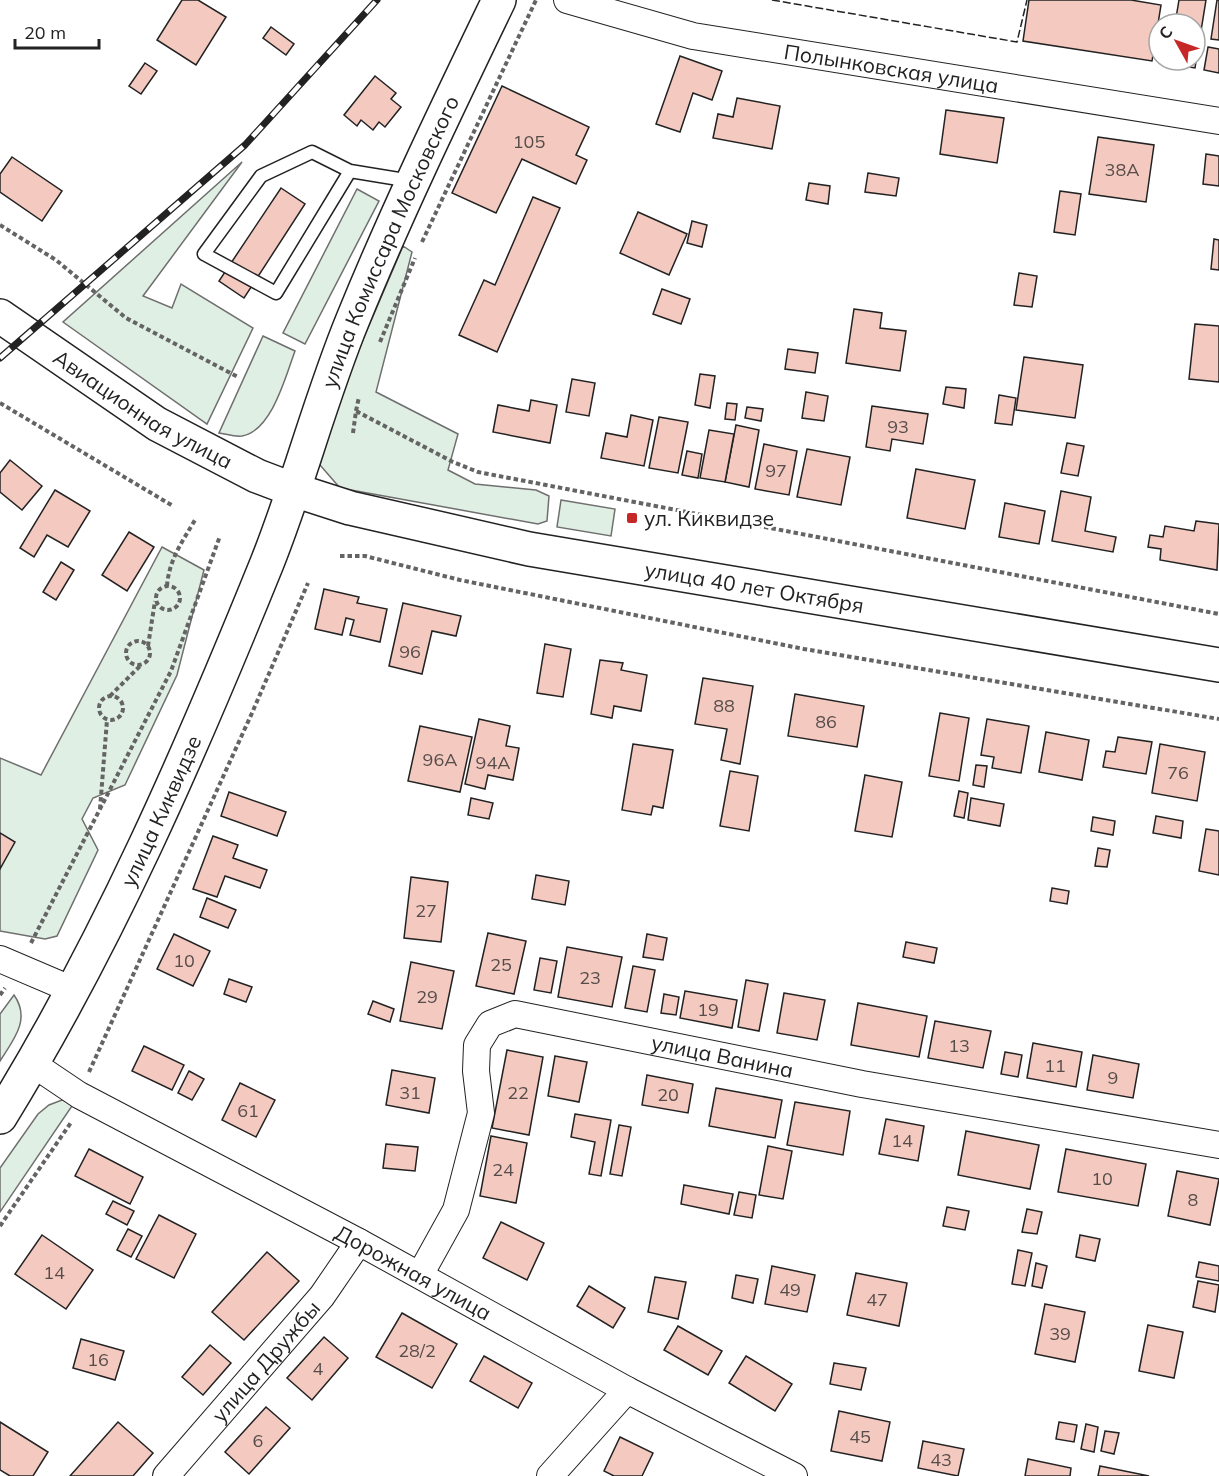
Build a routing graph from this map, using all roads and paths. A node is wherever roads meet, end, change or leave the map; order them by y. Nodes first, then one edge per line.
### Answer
1 (499, 0) edge
2 (536, 0) edge
3 (567, 0) edge
4 (1219, 121) edge
5 (350, 171) junction
6 (412, 182) junction
7 (0, 225) edge
8 (0, 316) edge
9 (379, 343) dead end
10 (238, 377) dead end
11 (360, 394) dead end
12 (0, 403) edge
13 (357, 411) junction
14 (353, 433) dead end
15 (294, 490) junction
16 (173, 506) dead end
17 (195, 520) dead end
18 (220, 536) dead end
19 (340, 556) dead end
20 (308, 583) dead end
21 (167, 586) junction
22 (156, 597) junction
23 (1219, 614) edge
24 (148, 646) junction
25 (142, 665) junction
26 (1219, 665) edge
27 (110, 696) junction
28 (1219, 719) edge
29 (107, 720) junction
30 (100, 811) junction
31 (9, 964) edge
32 (75, 991) junction
33 (0, 995) edge
34 (33, 1064) junction
35 (79, 1095) junction
36 (0, 1117) edge
37 (1219, 1145) edge
38 (0, 1226) edge
39 (359, 1242) junction
40 (420, 1275) junction
41 (627, 1390) junction
42 (166, 1476) edge
43 (550, 1476) edge
44 (794, 1476) edge

1 - 6 main road, улица Комиссара Московского
2 - 9 path
3 - 4 street, Полынковская улица
5 - 5 lane
5 - 6 lane
6 - 15 main road, улица Комиссара Московского
7 - 10 path
8 - 15 main road, Авиационная улица
11 - 13 path
12 - 16 path
13 - 14 path
13 - 23 path
15 - 26 main road, улица 40 лет Октября
15 - 32 main road, улица Киквидзе
17 - 21 path
18 - 30 path
19 - 28 path
20 - 35 path
21 - 22 path
21 - 22 path
22 - 24 path
24 - 25 path
24 - 25 path
25 - 27 path
27 - 29 path
27 - 29 path
29 - 30 path
30 - 31 path
31 - 32 street
31 - 33 path
32 - 34 main road, улица Киквидзе
34 - 35 street, Дорожная улица
34 - 36 main road, улица Киквидзе
35 - 38 path
35 - 39 street, Дорожная улица
37 - 40 street, улица Ванина
39 - 40 street, Дорожная улица
39 - 42 street, улица Дружбы
40 - 41 street, Дорожная улица
41 - 43 street
41 - 44 street, Дорожная улица

